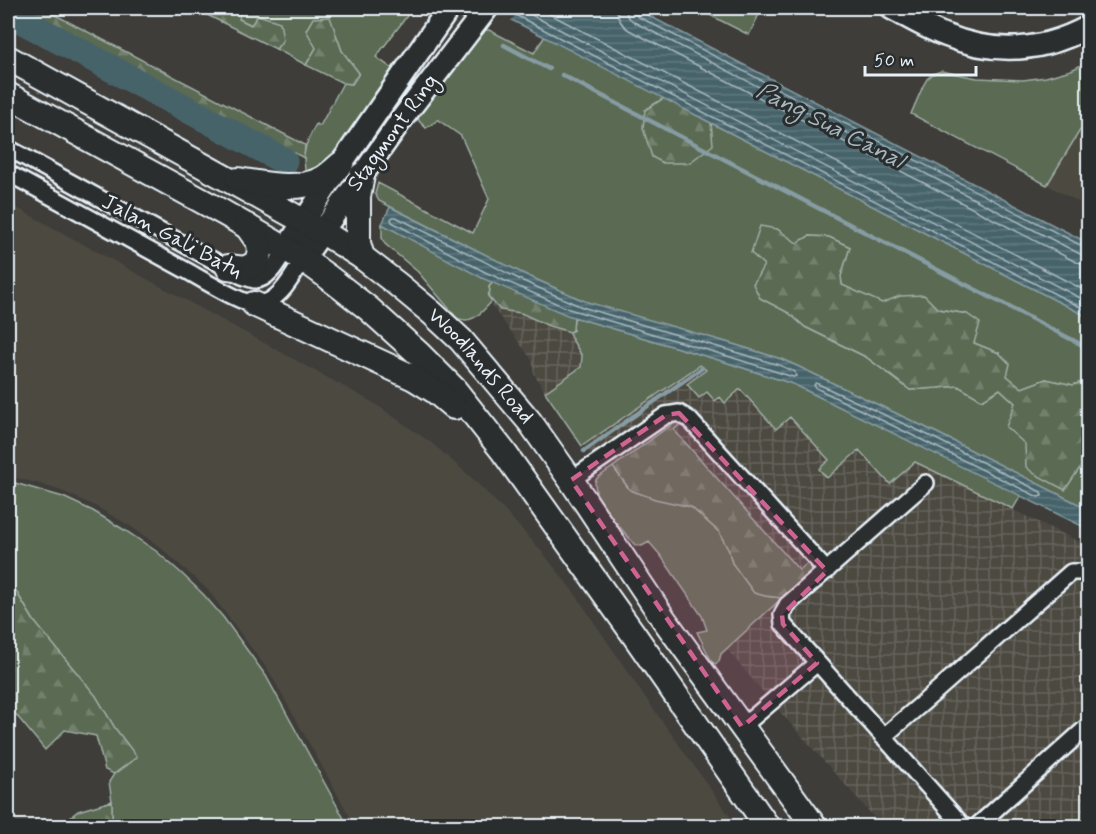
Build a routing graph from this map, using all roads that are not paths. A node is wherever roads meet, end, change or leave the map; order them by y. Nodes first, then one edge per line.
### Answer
1 (449, 8) edge
2 (486, 8) edge
3 (891, 8) edge
4 (1089, 27) edge
5 (8, 58) edge
6 (8, 95) edge
7 (8, 148) edge
8 (351, 170) junction
9 (8, 173) edge
10 (227, 179) junction
11 (359, 219) junction
12 (247, 226) junction
13 (313, 227) junction
14 (294, 254) junction
15 (362, 257) junction
16 (228, 267) junction
17 (397, 284) junction
18 (254, 304) junction
19 (502, 451) junction
20 (571, 480) junction
21 (926, 483) dead end
22 (826, 571) junction
23 (1089, 572) edge
24 (817, 663) junction
25 (1089, 726) edge
26 (742, 727) junction
27 (883, 736) junction
28 (767, 826) edge
29 (814, 826) edge
30 (963, 826) edge
31 (977, 826) edge

1 - 8 street, Stagmont Ring
2 - 8 street, Stagmont Ring
3 - 4 street
5 - 10 main road, Woodlands Road
6 - 12 main road, Woodlands Road
7 - 16 street, Jalan Gali Batu
8 - 10 main road
8 - 11 main road
8 - 13 street, Stagmont Ring
9 - 18 street, Jalan Gali Batu
10 - 13 main road, Woodlands Road
11 - 15 main road
11 - 17 main road
12 - 14 main road, Woodlands Road
12 - 16 main road
13 - 14 street, Stagmont Ring
13 - 15 main road, Woodlands Road
14 - 16 street, Jalan Gali Batu
14 - 18 street, Jalan Gali Batu
14 - 19 main road, Woodlands Road
15 - 17 main road, Woodlands Road
17 - 20 main road, Woodlands Road
18 - 19 main road
19 - 28 main road, Woodlands Road
20 - 22 street
20 - 26 main road, Woodlands Road
21 - 22 street
22 - 24 street
23 - 27 street
24 - 26 street
24 - 27 street
25 - 31 street
26 - 29 main road, Woodlands Road
27 - 30 street

